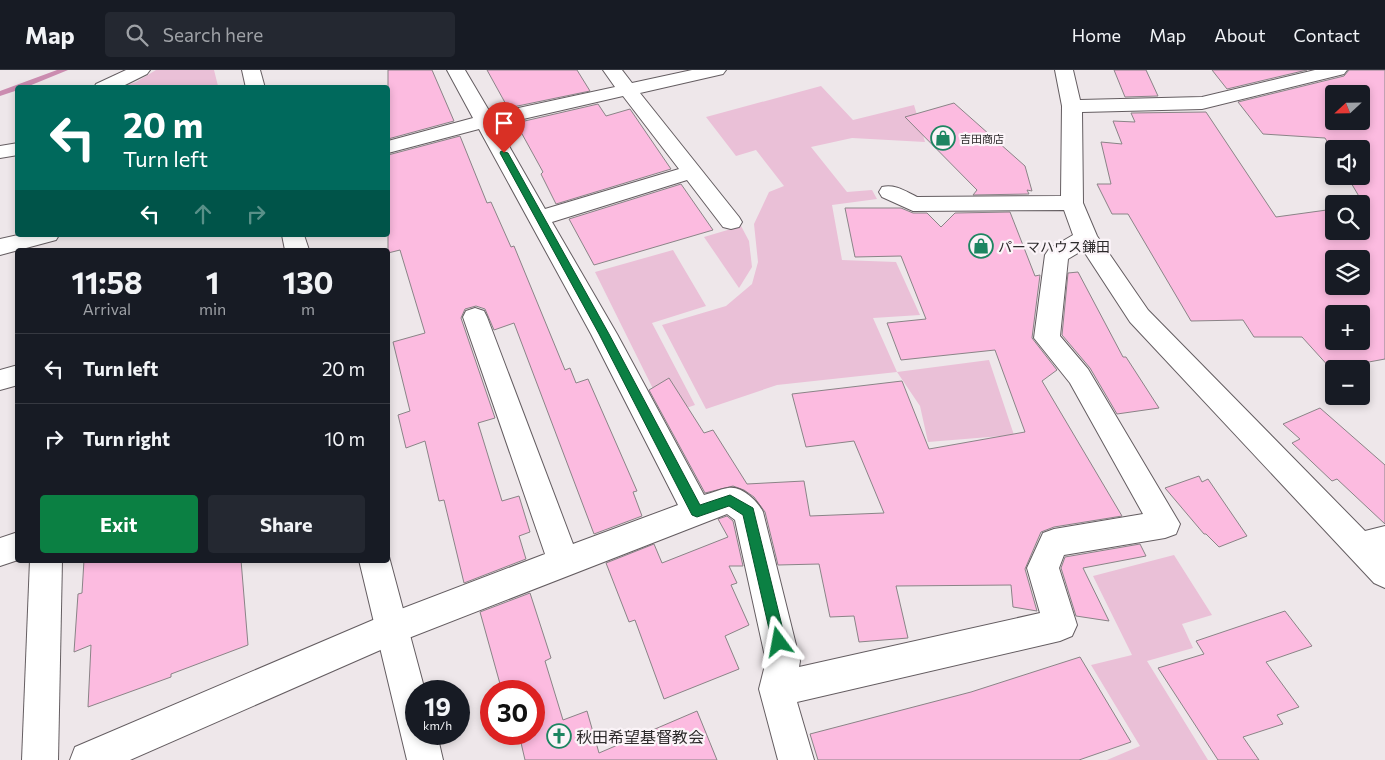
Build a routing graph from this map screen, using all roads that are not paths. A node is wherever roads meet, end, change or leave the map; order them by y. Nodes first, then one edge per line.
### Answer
1 (141, 70) edge
2 (251, 70) edge
3 (456, 70) edge
4 (612, 70) edge
5 (717, 70) edge
6 (1064, 70) edge
7 (1338, 70) edge
8 (110, 85) edge
9 (255, 85) edge
10 (629, 90) junction
11 (1072, 106) junction
12 (486, 121) junction
13 (390, 146) edge
14 (15, 150) edge
15 (0, 152) edge
16 (692, 172) junction
17 (890, 192) dead end
18 (1072, 203) junction
19 (540, 218) junction
20 (731, 222) dead end
21 (40, 237) edge
22 (1086, 238) junction
23 (0, 247) edge
24 (474, 317) dead end
25 (15, 376) edge
26 (0, 380) edge
27 (697, 511) junction
28 (1372, 543) edge
29 (15, 547) edge
30 (0, 552) edge
31 (46, 563) edge
32 (375, 563) edge
33 (564, 563) junction
34 (1385, 573) edge
35 (392, 628) junction
36 (405, 680) edge
37 (776, 689) junction
38 (422, 745) edge
39 (40, 760) edge
40 (88, 760) edge
41 (425, 760) edge
42 (796, 760) edge

1 - 8 street
2 - 9 street
3 - 12 street
4 - 10 street
5 - 10 street
6 - 11 street
7 - 11 street
10 - 12 street
10 - 16 street
11 - 18 street
12 - 13 street
12 - 19 street
14 - 15 street
16 - 19 street
16 - 20 street
17 - 18 street
18 - 22 street
19 - 27 street
21 - 23 street
22 - 28 street
22 - 37 street
24 - 33 street
25 - 26 street
27 - 33 street
27 - 37 street
28 - 34 street
29 - 30 street
31 - 39 street
32 - 35 street
33 - 35 street
35 - 36 street
35 - 40 street
37 - 42 street
38 - 41 street

